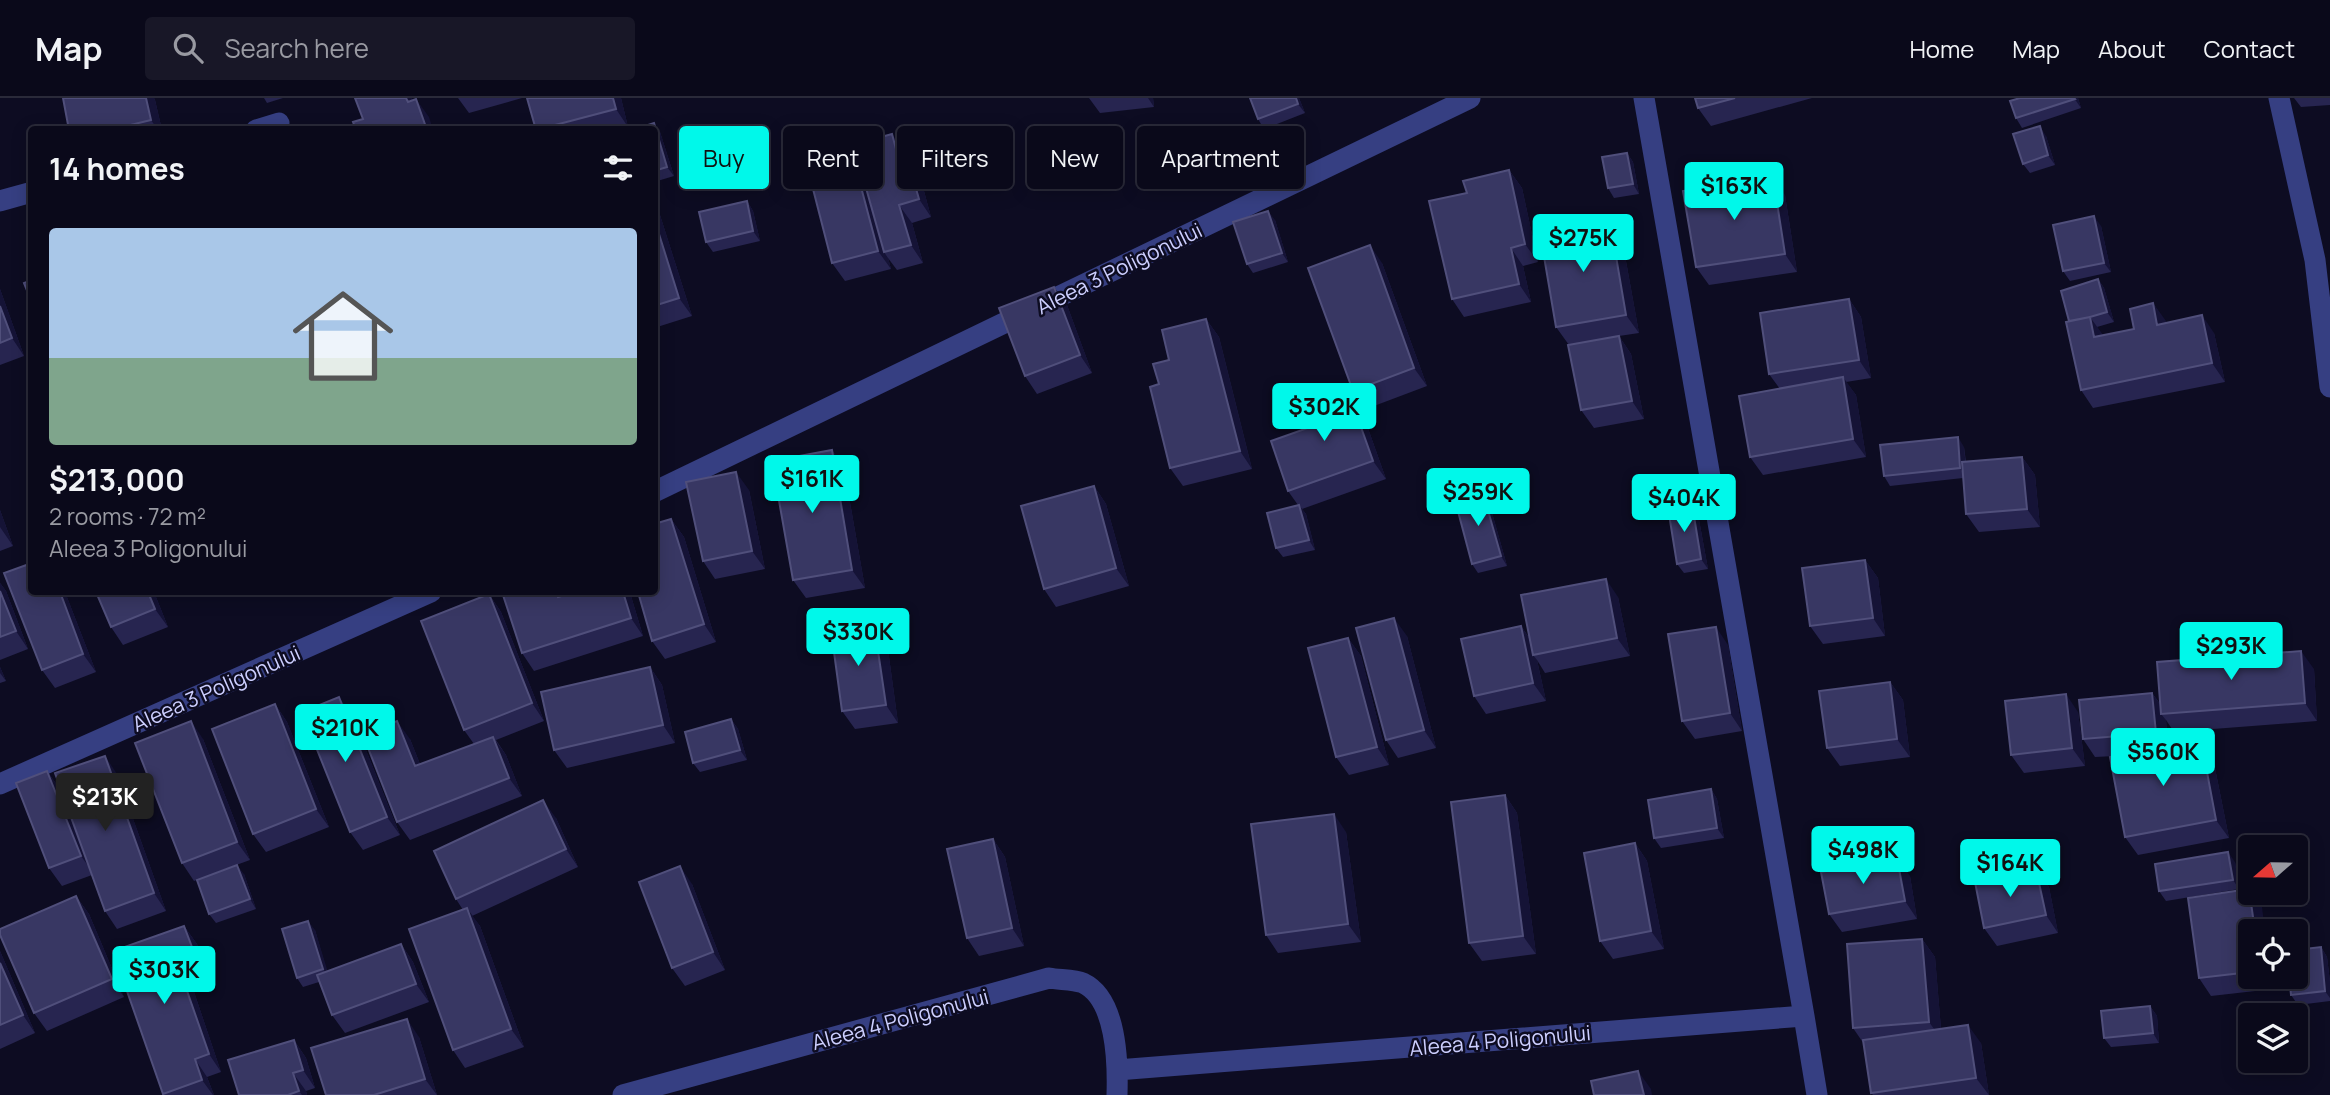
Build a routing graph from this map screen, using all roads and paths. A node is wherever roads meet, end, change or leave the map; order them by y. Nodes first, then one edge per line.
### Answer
1 (1470, 98) edge
2 (1644, 98) edge
3 (2279, 98) edge
4 (279, 123) dead end
5 (269, 126) edge
6 (28, 193) edge
7 (0, 201) edge
8 (2330, 387) edge
9 (658, 490) edge
10 (424, 595) edge
11 (0, 784) edge
12 (1804, 1016) junction
13 (1117, 1070) junction
14 (623, 1095) edge
15 (1116, 1095) edge
16 (1817, 1095) edge

1 - 9 street, Aleea 3 Poligonului
2 - 12 street
3 - 8 street
4 - 5 street
6 - 7 street
10 - 11 street, Aleea 3 Poligonului
12 - 13 street, Aleea 4 Poligonului
12 - 16 street
13 - 14 street, Aleea 4 Poligonului
13 - 15 street, Aleea 4 Poligonului

